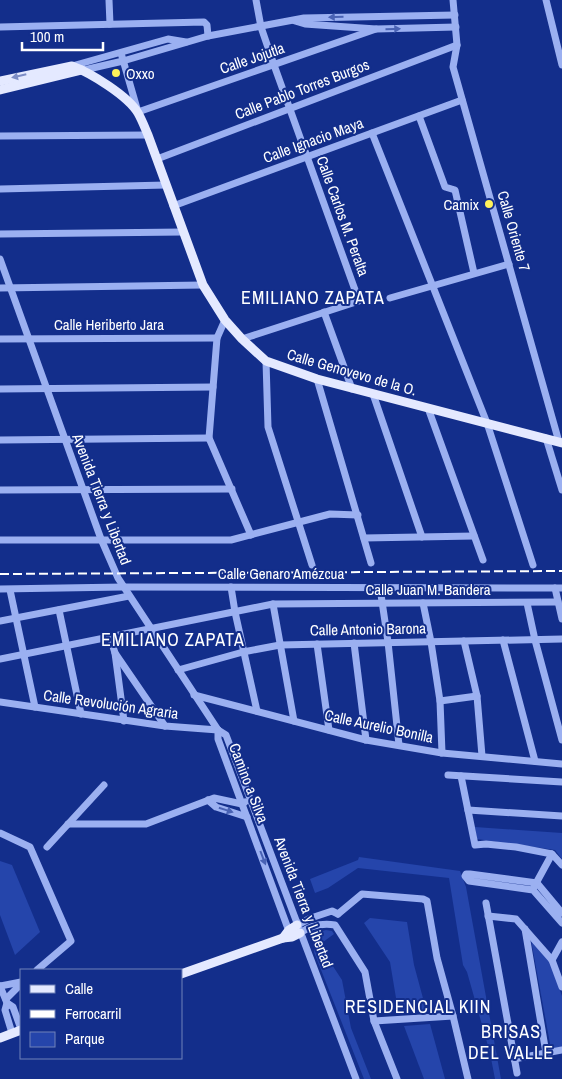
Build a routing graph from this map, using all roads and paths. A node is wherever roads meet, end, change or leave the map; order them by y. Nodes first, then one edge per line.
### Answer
1 (109, 0) edge
2 (256, 0) edge
3 (453, 0) edge
4 (546, 0) edge
5 (455, 15) junction
6 (293, 20) junction
7 (110, 24) junction
8 (0, 27) edge
9 (261, 27) junction
10 (456, 27) junction
11 (346, 28) junction
12 (376, 29) junction
13 (208, 36) junction
14 (349, 39) junction
15 (457, 45) junction
16 (122, 57) junction
17 (274, 65) junction
18 (72, 66) junction
19 (562, 66) edge
20 (84, 70) junction
21 (0, 81) edge
22 (0, 90) edge
23 (462, 100) junction
24 (290, 108) junction
25 (138, 112) junction
26 (419, 116) junction
27 (372, 133) junction
28 (148, 135) junction
29 (0, 136) edge
30 (307, 156) junction
31 (157, 159) junction
32 (166, 185) junction
33 (0, 189) edge
34 (173, 206) junction
35 (183, 232) junction
36 (0, 234) edge
37 (0, 259) edge
38 (509, 264) junction
39 (474, 273) junction
40 (203, 285) junction
41 (432, 285) junction
42 (0, 288) edge
43 (10, 288) junction
44 (390, 298) dead end
45 (324, 312) junction
46 (225, 320) junction
47 (28, 338) junction
48 (217, 338) junction
49 (0, 339) edge
50 (242, 339) junction
51 (266, 361) junction
52 (317, 379) junction
53 (213, 387) junction
54 (0, 389) edge
55 (47, 389) junction
56 (352, 389) junction
57 (373, 394) junction
58 (428, 408) junction
59 (487, 423) junction
60 (209, 438) junction
61 (546, 438) junction
62 (0, 440) edge
63 (65, 440) junction
64 (561, 442) edge
65 (232, 489) junction
66 (0, 490) edge
67 (83, 490) junction
68 (562, 490) edge
69 (358, 515) junction
70 (300, 522) junction
71 (251, 535) junction
72 (474, 536) junction
73 (422, 537) junction
74 (364, 538) junction
75 (0, 540) edge
76 (101, 540) junction
77 (483, 560) dead end
78 (371, 563) dead end
79 (312, 565) dead end
80 (533, 565) dead end
81 (123, 587) junction
82 (231, 587) junction
83 (380, 588) junction
84 (558, 588) edge
85 (0, 589) edge
86 (10, 590) junction
87 (129, 596) junction
88 (558, 602) junction
89 (382, 603) junction
90 (423, 603) junction
91 (526, 603) junction
92 (273, 604) junction
93 (59, 610) junction
94 (235, 612) junction
95 (17, 618) junction
96 (562, 620) edge
97 (0, 621) edge
98 (151, 629) junction
99 (110, 637) junction
100 (562, 639) edge
101 (503, 640) junction
102 (535, 640) junction
103 (464, 641) junction
104 (388, 642) junction
105 (431, 642) junction
106 (354, 643) junction
107 (317, 644) junction
108 (280, 645) junction
109 (66, 646) junction
110 (243, 652) junction
111 (115, 653) junction
112 (24, 654) junction
113 (0, 659) edge
114 (178, 670) junction
115 (194, 694) junction
116 (477, 696) junction
117 (0, 702) edge
118 (440, 702) junction
119 (36, 707) junction
120 (257, 711) junction
121 (81, 714) junction
122 (124, 721) junction
123 (294, 721) junction
124 (165, 726) junction
125 (218, 730) junction
126 (329, 730) junction
127 (366, 740) junction
128 (562, 740) edge
129 (399, 745) junction
130 (442, 752) junction
131 (482, 756) junction
132 (535, 761) junction
133 (562, 764) edge
134 (448, 775) dead end
135 (461, 776) junction
136 (562, 782) edge
137 (104, 785) dead end
138 (208, 800) junction
139 (250, 800) junction
140 (242, 804) junction
141 (468, 810) junction
142 (562, 816) edge
143 (247, 817) junction
144 (68, 824) junction
145 (261, 827) junction
146 (252, 831) junction
147 (0, 833) edge
148 (47, 847) dead end
149 (552, 854) junction
150 (562, 865) edge
151 (277, 871) junction
152 (269, 874) junction
153 (535, 887) junction
154 (486, 903) dead end
155 (562, 913) edge
156 (327, 914) junction
157 (338, 914) junction
158 (488, 916) junction
159 (331, 924) junction
160 (562, 924) edge
161 (525, 929) junction
162 (292, 933) junction
163 (562, 942) edge
164 (552, 960) junction
165 (38, 969) edge
166 (182, 974) edge
167 (20, 983) edge
168 (20, 985) edge
169 (0, 986) edge
170 (562, 987) edge
171 (6, 1006) edge
172 (453, 1016) junction
173 (374, 1022) junction
174 (20, 1027) edge
175 (20, 1029) edge
176 (12, 1033) junction
177 (0, 1038) edge
178 (562, 1050) edge
179 (546, 1053) junction
180 (514, 1059) junction
181 (517, 1073) dead end
182 (356, 1079) edge
183 (397, 1079) edge
184 (468, 1079) edge

1 - 7 street
2 - 9 street, Calle Carlos M. Peralta
3 - 5 street, Calle Oriente 7
4 - 19 street
5 -> 6 street
5 - 10 street, Calle Oriente 7
6 - 9 street
6 - 11 street
7 - 8 street
7 - 13 street
9 - 13 street
9 - 17 street, Calle Carlos M. Peralta
12 -> 10 street
10 - 15 street, Calle Oriente 7
11 - 12 street
11 - 14 street
12 - 14 street, Calle Jojutla
13 - 16 street
14 - 17 street, Calle Jojutla
15 - 23 street, Calle Oriente 7
15 - 24 street, Calle Pablo Torres Burgos
16 - 18 street
16 - 20 street
16 - 25 street, Calle Genovevo de la O.
17 - 24 street, Calle Carlos M. Peralta
17 - 25 street, Calle Jojutla
18 - 20 main road, Calle Genovevo de la O.
18 -> 21 main road
20 - 22 main road
20 - 25 main road, Calle Genovevo de la O.
23 - 26 street, Calle Ignacio Maya
23 - 38 street, Calle Oriente 7
24 - 30 street, Calle Carlos M. Peralta
24 - 31 street, Calle Pablo Torres Burgos
25 - 28 main road, Calle Genovevo de la O.
26 - 27 street, Calle Ignacio Maya
26 - 39 street
27 - 30 street, Calle Ignacio Maya
27 - 41 street
28 - 29 street
28 - 31 main road, Calle Genovevo de la O.
30 - 34 street, Calle Ignacio Maya
30 - 45 street, Calle Carlos M. Peralta
31 - 32 main road, Calle Genovevo de la O.
32 - 33 street
32 - 34 main road, Calle Genovevo de la O.
34 - 35 main road, Calle Genovevo de la O.
35 - 36 street
35 - 40 main road, Calle Genovevo de la O.
37 - 43 street, Avenida Tierra y Libertad
38 - 39 street
38 - 64 street, Calle Oriente 7
39 - 41 street
40 - 43 street
40 - 46 main road, Calle Genovevo de la O.
41 - 44 street
41 - 59 street
42 - 43 street
43 - 47 street, Avenida Tierra y Libertad
45 - 50 street
45 - 56 street
46 - 48 street
46 - 50 main road, Calle Genovevo de la O.
47 - 48 street, Calle Heriberto Jara
47 - 49 street, Calle Heriberto Jara
47 - 55 street, Avenida Tierra y Libertad
48 - 53 street
50 - 51 main road, Calle Genovevo de la O.
51 - 52 main road, Calle Genovevo de la O.
51 - 70 street
52 - 56 main road, Calle Genovevo de la O.
52 - 69 street
53 - 55 street
53 - 60 street
54 - 55 street
55 - 63 street, Avenida Tierra y Libertad
56 - 57 main road, Calle Genovevo de la O.
57 - 58 main road, Calle Genovevo de la O.
57 - 73 street
58 - 59 main road, Calle Genovevo de la O.
58 - 72 street
59 - 61 main road, Calle Genovevo de la O.
59 - 80 street
60 - 63 street
60 - 65 street
61 - 64 main road, Calle Genovevo de la O.
61 - 68 street
62 - 63 street
63 - 67 street, Avenida Tierra y Libertad
65 - 67 street
65 - 71 street
66 - 67 street
67 - 76 street, Avenida Tierra y Libertad
69 - 70 street
69 - 74 street
70 - 71 street
70 - 79 street
71 - 76 street
72 - 73 street
72 - 77 street
73 - 74 street
74 - 78 street
75 - 76 street
76 - 81 street, Avenida Tierra y Libertad
81 - 82 street, Calle Genaro Amézcua
81 - 86 street, Calle Genaro Amézcua
81 - 87 street, Avenida Tierra y Libertad
82 - 83 street, Calle Genaro Amézcua
82 - 94 street
83 - 84 street, Calle Genaro Amézcua
83 - 89 street
84 - 88 street
85 - 86 street, Calle Genaro Amézcua
86 - 95 street
87 - 93 street
87 - 98 street, Avenida Tierra y Libertad
88 - 91 street, Calle Juan M. Bandera
88 - 96 street
89 - 90 street, Calle Juan M. Bandera
89 - 92 street, Calle Juan M. Bandera
89 - 104 street
90 - 91 street, Calle Juan M. Bandera
90 - 105 street
91 - 102 street
92 - 94 street, Calle Juan M. Bandera
92 - 108 street
93 - 95 street
93 - 109 street
94 - 98 street, Calle Juan M. Bandera
94 - 110 street
95 - 97 street
95 - 112 street
98 - 99 street, Calle Juan M. Bandera
98 - 114 street, Avenida Tierra y Libertad
99 - 109 street, Calle Juan M. Bandera
99 - 111 street
100 - 102 street, Calle Antonio Barona
101 - 102 street, Calle Antonio Barona
101 - 103 street, Calle Antonio Barona
101 - 132 street
102 - 128 street
103 - 105 street, Calle Antonio Barona
103 - 116 street
104 - 105 street, Calle Antonio Barona
104 - 106 street, Calle Antonio Barona
104 - 129 street
105 - 118 street
106 - 107 street, Calle Antonio Barona
106 - 127 street
107 - 108 street, Calle Antonio Barona
107 - 126 street
108 - 110 street, Calle Antonio Barona
108 - 123 street
109 - 112 street, Calle Juan M. Bandera
109 - 121 street
110 - 114 street, Calle Antonio Barona
110 - 120 street
111 - 122 street
111 - 124 street
112 - 113 street, Calle Juan M. Bandera
112 - 119 street
114 - 115 street, Avenida Tierra y Libertad
115 - 120 street, Calle Aurelio Bonilla
115 - 125 street, Avenida Tierra y Libertad
116 - 118 street
116 - 131 street
117 - 119 street, Calle Revolución Agraria
118 - 130 street
119 - 121 street, Calle Revolución Agraria
120 - 123 street, Calle Aurelio Bonilla
121 - 122 street, Calle Revolución Agraria
122 - 124 street, Calle Revolución Agraria
123 - 126 street, Calle Aurelio Bonilla
124 - 125 street, Calle Revolución Agraria
125 - 139 street, Avenida Tierra y Libertad
125 - 140 street, Camino a Silva
126 - 127 street, Calle Aurelio Bonilla
127 - 129 street, Calle Aurelio Bonilla
129 - 130 street, Calle Aurelio Bonilla
130 - 131 street, Calle Aurelio Bonilla
131 - 132 street, Calle Aurelio Bonilla
132 - 133 street, Calle Aurelio Bonilla
134 - 135 street
135 - 136 street
135 - 141 street
137 - 144 street
138 - 140 street
138 -> 143 street
138 - 144 street
139 - 140 street
139 - 145 street, Avenida Tierra y Libertad
140 - 143 street, Camino a Silva
141 - 142 street
141 - 149 street
143 - 146 street, Camino a Silva
144 - 148 street
145 - 146 street
145 - 151 street, Avenida Tierra y Libertad
146 -> 152 street, Camino a Silva
147 - 165 street
149 - 150 street
149 - 153 street
151 - 152 street
151 - 162 street, Avenida Tierra y Libertad
152 - 162 street, Camino a Silva
153 - 153 street
153 - 155 street
153 - 160 street
154 - 158 street
156 - 157 street
156 - 159 street
156 - 162 street
157 - 159 street
157 - 172 street
158 - 161 street
158 - 180 street
159 - 162 street
159 - 173 street
161 - 164 street
161 - 179 street
162 - 166 main road
162 - 182 street, Avenida Tierra y Libertad
163 - 164 street
164 - 170 street
167 - 169 street
168 - 171 street
169 - 171 street
171 - 174 street
171 - 176 street
172 - 173 street
172 - 184 street
173 - 183 street
175 - 176 main road
176 - 177 main road
178 - 179 street
179 - 180 street
180 - 181 street

